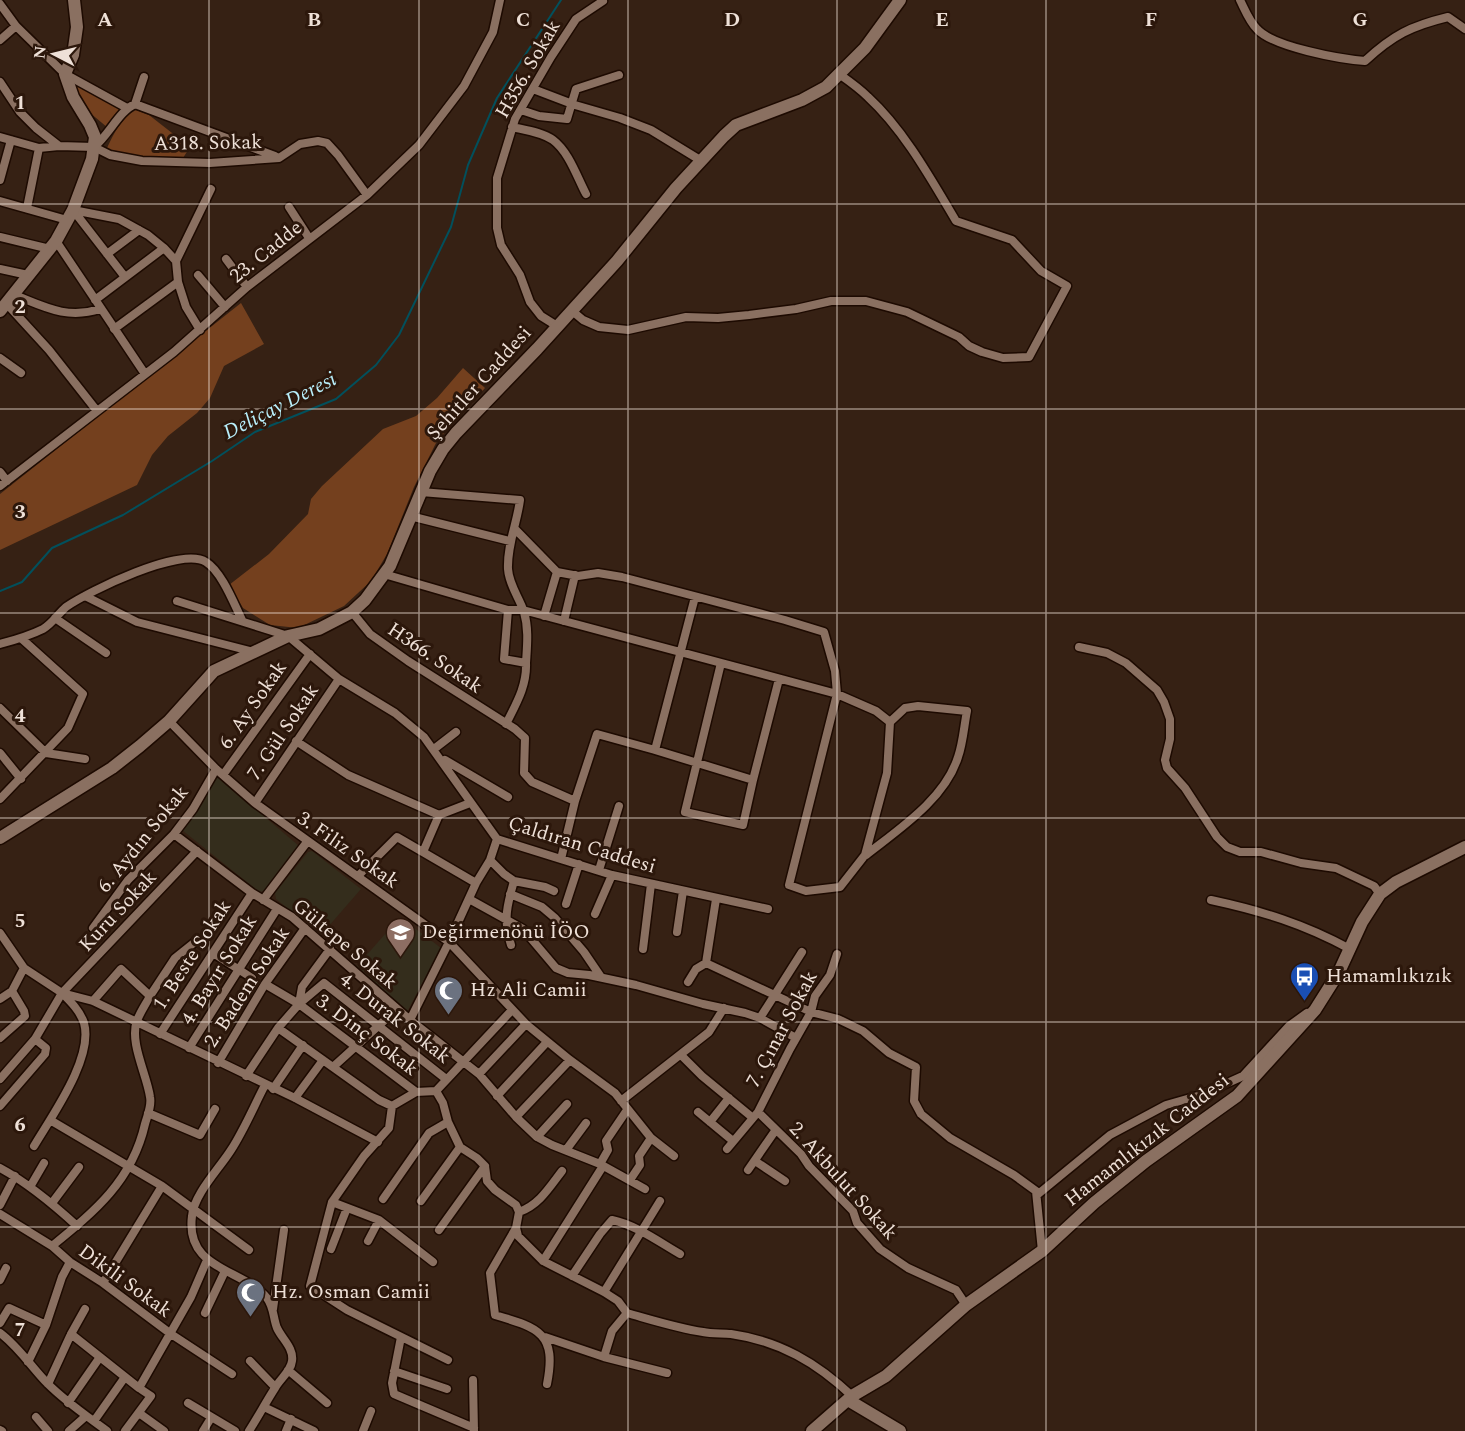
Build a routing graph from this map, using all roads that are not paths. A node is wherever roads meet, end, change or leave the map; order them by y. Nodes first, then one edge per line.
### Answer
1 (74, 0) edge
2 (500, 0) edge
3 (900, 0) edge
4 (1240, 0) edge
5 (603, 1) edge
6 (0, 4) edge
7 (16, 26) junction
8 (1465, 28) edge
9 (0, 40) edge
10 (65, 74) junction
11 (839, 74) junction
12 (619, 75) dead end
13 (144, 77) dead end
14 (0, 82) edge
15 (533, 88) junction
16 (571, 104) junction
17 (131, 106) junction
18 (521, 110) junction
19 (512, 127) junction
20 (0, 137) edge
21 (11, 140) junction
22 (59, 146) junction
23 (94, 147) junction
24 (39, 148) junction
25 (279, 158) junction
26 (700, 160) junction
27 (0, 180) edge
28 (211, 189) dead end
29 (586, 194) dead end
30 (367, 195) junction
31 (0, 201) edge
32 (290, 207) dead end
33 (27, 208) junction
34 (70, 215) junction
35 (139, 230) junction
36 (0, 237) edge
37 (309, 238) junction
38 (53, 245) junction
39 (164, 248) junction
40 (107, 254) junction
41 (226, 259) dead end
42 (176, 261) junction
43 (0, 269) edge
44 (28, 275) junction
45 (198, 275) dead end
46 (125, 277) junction
47 (178, 282) junction
48 (247, 287) junction
49 (95, 300) junction
50 (4, 305) edge
51 (225, 307) junction
52 (100, 309) junction
53 (571, 310) junction
54 (557, 326) junction
55 (114, 329) junction
56 (200, 330) junction
57 (0, 358) edge
58 (21, 373) dead end
59 (145, 374) junction
60 (97, 411) junction
61 (0, 472) edge
62 (3, 484) edge
63 (421, 492) junction
64 (410, 516) junction
65 (515, 528) junction
66 (510, 541) junction
67 (557, 572) junction
68 (384, 574) junction
69 (575, 575) junction
70 (85, 596) junction
71 (695, 597) junction
72 (177, 601) dead end
73 (508, 610) junction
74 (524, 610) junction
75 (352, 612) junction
76 (544, 616) junction
77 (55, 618) junction
78 (242, 620) junction
79 (564, 621) junction
80 (288, 636) junction
81 (22, 639) junction
82 (0, 644) edge
83 (1079, 646) dead end
84 (255, 652) junction
85 (106, 653) dead end
86 (681, 653) junction
87 (310, 654) junction
88 (526, 663) junction
89 (721, 663) junction
90 (339, 679) junction
91 (779, 679) junction
92 (837, 694) junction
93 (0, 708) edge
94 (169, 721) junction
95 (890, 723) junction
96 (506, 724) junction
97 (456, 732) dead end
98 (296, 741) junction
99 (655, 750) junction
100 (0, 753) edge
101 (46, 753) junction
102 (437, 753) junction
103 (85, 759) dead end
104 (696, 763) junction
105 (220, 772) junction
106 (21, 779) junction
107 (753, 780) junction
108 (508, 797) dead end
109 (0, 799) edge
110 (575, 801) junction
111 (470, 802) junction
112 (255, 803) junction
113 (619, 806) dead end
114 (439, 815) junction
115 (174, 834) junction
116 (0, 838) edge
117 (497, 838) junction
118 (307, 842) junction
119 (1465, 847) edge
120 (197, 851) junction
121 (423, 852) junction
122 (865, 855) junction
123 (561, 859) junction
124 (490, 860) junction
125 (579, 864) junction
126 (599, 870) junction
127 (612, 875) junction
128 (358, 876) junction
129 (514, 881) junction
130 (476, 884) junction
131 (651, 884) junction
132 (554, 891) dead end
133 (683, 891) junction
134 (252, 893) junction
135 (510, 894) junction
136 (1380, 894) junction
137 (469, 899) junction
138 (716, 899) junction
139 (263, 900) junction
140 (1211, 900) dead end
141 (566, 904) dead end
142 (277, 909) junction
143 (768, 909) dead end
144 (595, 914) dead end
145 (506, 918) junction
146 (93, 928) dead end
147 (304, 928) junction
148 (677, 932) dead end
149 (0, 933) edge
150 (195, 942) dead end
151 (449, 942) junction
152 (511, 945) dead end
153 (330, 949) junction
154 (643, 949) dead end
155 (1350, 949) junction
156 (213, 952) junction
157 (802, 952) dead end
158 (837, 954) dead end
159 (706, 963) junction
160 (24, 968) junction
161 (239, 970) junction
162 (601, 977) junction
163 (252, 978) dead end
164 (688, 982) dead end
165 (265, 984) junction
166 (12, 991) junction
167 (62, 993) junction
168 (775, 994) junction
169 (150, 996) junction
170 (0, 999) edge
171 (93, 1001) junction
172 (299, 1004) junction
173 (1319, 1004) junction
174 (724, 1008) junction
175 (397, 1009) junction
176 (512, 1010) junction
177 (811, 1012) junction
178 (760, 1018) junction
179 (410, 1020) junction
180 (136, 1022) junction
181 (526, 1024) junction
182 (378, 1027) junction
183 (278, 1028) junction
184 (160, 1034) junction
185 (0, 1038) edge
186 (796, 1038) junction
187 (35, 1039) junction
188 (547, 1041) junction
189 (303, 1045) junction
190 (189, 1048) junction
191 (356, 1048) junction
192 (681, 1055) junction
193 (323, 1060) junction
194 (570, 1060) junction
195 (464, 1062) junction
196 (218, 1063) junction
197 (333, 1067) junction
198 (479, 1074) junction
199 (246, 1076) junction
200 (0, 1079) edge
201 (446, 1079) junction
202 (269, 1087) junction
203 (436, 1091) junction
204 (416, 1092) junction
205 (497, 1096) junction
206 (295, 1098) junction
207 (729, 1098) junction
208 (621, 1101) junction
209 (567, 1104) dead end
210 (0, 1106) edge
211 (392, 1106) junction
212 (215, 1109) dead end
213 (627, 1110) junction
214 (698, 1112) dead end
215 (148, 1113) junction
216 (755, 1115) junction
217 (516, 1117) junction
218 (50, 1120) junction
219 (448, 1122) junction
220 (710, 1122) junction
221 (586, 1123) dead end
222 (775, 1131) junction
223 (537, 1137) junction
224 (651, 1138) junction
225 (378, 1142) junction
226 (34, 1146) dead end
227 (460, 1147) junction
228 (566, 1150) junction
229 (674, 1156) dead end
230 (755, 1161) junction
231 (44, 1163) dead end
232 (601, 1165) junction
233 (485, 1166) junction
234 (0, 1167) edge
235 (79, 1167) dead end
236 (130, 1167) junction
237 (748, 1170) dead end
238 (562, 1171) dead end
239 (15, 1176) junction
240 (630, 1180) junction
241 (785, 1181) dead end
242 (162, 1186) junction
243 (30, 1187) junction
244 (645, 1189) dead end
245 (1037, 1195) junction
246 (383, 1199) dead end
247 (421, 1201) dead end
248 (660, 1201) dead end
249 (332, 1202) junction
250 (52, 1203) junction
251 (0, 1205) edge
252 (347, 1208) junction
253 (193, 1212) junction
254 (519, 1212) junction
255 (0, 1214) edge
256 (379, 1220) junction
257 (77, 1226) junction
258 (516, 1228) junction
259 (284, 1230) dead end
260 (439, 1230) dead end
261 (641, 1231) junction
262 (369, 1240) dead end
263 (51, 1246) junction
264 (331, 1249) dead end
265 (249, 1250) dead end
266 (1042, 1251) junction
267 (680, 1254) dead end
268 (207, 1260) junction
269 (543, 1261) junction
270 (70, 1262) junction
271 (433, 1262) dead end
272 (6, 1268) dead end
273 (225, 1271) junction
274 (572, 1276) junction
275 (0, 1280) edge
276 (103, 1283) junction
277 (604, 1292) junction
278 (966, 1305) junction
279 (85, 1309) dead end
280 (273, 1310) junction
281 (206, 1313) dead end
282 (627, 1313) junction
283 (0, 1323) edge
284 (46, 1326) junction
285 (0, 1334) edge
286 (70, 1334) junction
287 (171, 1334) junction
288 (401, 1337) junction
289 (545, 1337) junction
290 (100, 1357) junction
291 (604, 1357) junction
292 (448, 1360) dead end
293 (250, 1361) dead end
294 (28, 1362) junction
295 (290, 1366) junction
296 (394, 1371) junction
297 (667, 1373) dead end
298 (232, 1374) dead end
299 (125, 1377) junction
300 (473, 1380) dead end
301 (48, 1384) junction
302 (547, 1384) dead end
303 (275, 1387) junction
304 (139, 1388) junction
305 (447, 1389) dead end
306 (850, 1398) junction
307 (68, 1403) junction
308 (188, 1403) dead end
309 (327, 1403) dead end
310 (264, 1407) junction
311 (371, 1411) dead end
312 (139, 1413) junction
313 (86, 1416) junction
314 (36, 1418) dead end
315 (211, 1418) junction
316 (291, 1419) junction
317 (94, 1421) junction
318 (474, 1430) edge
319 (48, 1431) edge
320 (69, 1431) edge
321 (107, 1431) edge
322 (125, 1431) edge
323 (164, 1431) edge
324 (203, 1431) edge
325 (234, 1431) edge
326 (249, 1431) edge
327 (285, 1431) edge
328 (314, 1431) edge
329 (363, 1431) edge
330 (812, 1431) edge
331 (900, 1431) edge

1 - 10 street
2 - 30 street, 23. Cadde
3 - 11 street, Şehitler Caddesi
4 - 8 street
5 - 15 street, H356. Sokak
6 - 7 street
7 - 9 street
7 - 10 street
10 - 17 street
10 - 23 street
11 - 26 street, Şehitler Caddesi
11 - 53 street
12 - 16 street
13 - 17 street
14 - 22 street
15 - 16 street
15 - 18 street, H356. Sokak
16 - 18 street
16 - 26 street
17 - 23 street
17 - 25 street
18 - 19 street, H356. Sokak
19 - 29 street
19 - 54 street, H356. Sokak
20 - 21 street
21 - 24 street
21 - 27 street
22 - 23 street, A318. Sokak
22 - 24 street, A318. Sokak
23 - 25 street, A318. Sokak
23 - 34 street
24 - 33 street
25 - 30 street, A318. Sokak
26 - 53 street, Şehitler Caddesi
28 - 42 street
30 - 37 street, 23. Cadde
31 - 33 street
32 - 37 street
33 - 34 street
34 - 35 street
34 - 38 street
34 - 40 street
35 - 39 street
35 - 40 street
36 - 38 street
37 - 48 street, 23. Cadde
38 - 44 street
38 - 49 street
39 - 42 street
39 - 46 street
40 - 46 street
41 - 48 street
42 - 47 street
43 - 44 street
44 - 50 street
45 - 51 street
46 - 49 street
47 - 55 street
47 - 56 street
48 - 51 street, 23. Cadde
49 - 52 street
50 - 52 street
50 - 60 street
51 - 56 street, 23. Cadde
52 - 55 street
53 - 54 street, Şehitler Caddesi
54 - 63 street, Şehitler Caddesi
55 - 59 street
56 - 59 street, 23. Cadde
57 - 58 street
59 - 60 street, 23. Cadde
60 - 62 street, 23. Cadde
61 - 62 street
63 - 64 street, Şehitler Caddesi
63 - 65 street
64 - 66 street
64 - 68 street, Şehitler Caddesi
65 - 66 street
65 - 67 street
66 - 74 street
67 - 69 street
67 - 76 street
68 - 73 street
68 - 75 street, Şehitler Caddesi
69 - 71 street
69 - 79 street
70 - 77 street
70 - 78 street
70 - 84 street
71 - 86 street
71 - 92 street
72 - 78 street
73 - 74 street
73 - 88 street
74 - 76 street
74 - 88 street
75 - 80 street, Şehitler Caddesi
75 - 96 street, H366. Sokak
76 - 79 street
77 - 81 street
77 - 85 street
78 - 80 street
79 - 86 street
80 - 84 street, Şehitler Caddesi
80 - 87 street, Çaldıran Caddesi
81 - 82 street
81 - 101 street
83 - 136 street
84 - 94 street, Şehitler Caddesi
86 - 89 street
86 - 99 street
87 - 90 street, Çaldıran Caddesi
87 - 105 street, 6. Ay Sokak
88 - 96 street
89 - 91 street
89 - 104 street
90 - 98 street, 7. Gül Sokak
90 - 102 street, Çaldıran Caddesi
91 - 92 street
91 - 107 street
92 - 95 street
92 - 122 street
93 - 101 street
94 - 105 street, 3. Filiz Sokak
94 - 116 street, Şehitler Caddesi
95 - 122 street
95 - 122 street
96 - 110 street, H366. Sokak
97 - 102 street
98 - 112 street, 7. Gül Sokak
98 - 114 street
99 - 104 street
99 - 110 street
100 - 106 street
101 - 103 street
101 - 106 street
102 - 108 street
102 - 111 street, Çaldıran Caddesi
104 - 107 street
104 - 107 street
105 - 112 street, 3. Filiz Sokak
105 - 115 street, 6. Aydın Sokak
106 - 109 street
110 - 123 street
111 - 114 street
111 - 117 street, Çaldıran Caddesi
112 - 118 street, 3. Filiz Sokak
113 - 126 street
114 - 121 street
115 - 120 street, Gültepe Sokak
115 - 146 street, 6. Aydın Sokak
117 - 123 street, Çaldıran Caddesi
117 - 124 street
118 - 128 street, 3. Filiz Sokak
118 - 139 street
119 - 136 street, Hamamlıkızık Caddesi
120 - 134 street, Gültepe Sokak
120 - 167 street, Kuru Sokak
121 - 128 street
121 - 130 street
123 - 125 street, Çaldıran Caddesi
124 - 129 street
124 - 130 street
125 - 126 street, Çaldıran Caddesi
125 - 141 street
126 - 127 street, Çaldıran Caddesi
127 - 131 street, Çaldıran Caddesi
127 - 144 street
128 - 151 street, 3. Filiz Sokak
129 - 132 street
129 - 135 street
130 - 137 street
131 - 133 street, Çaldıran Caddesi
131 - 154 street
133 - 138 street, Çaldıran Caddesi
133 - 148 street
134 - 139 street, Gültepe Sokak
134 - 156 street, 1. Beste Sokak
135 - 145 street
135 - 162 street
136 - 155 street, Hamamlıkızık Caddesi
137 - 145 street
137 - 151 street
138 - 143 street, Çaldıran Caddesi
138 - 159 street
139 - 142 street, Gültepe Sokak
140 - 155 street
142 - 147 street, Gültepe Sokak
142 - 161 street, 4. Bayır Sokak
145 - 152 street
145 - 162 street
147 - 153 street, Gültepe Sokak
147 - 165 street, 2. Badem Sokak
149 - 160 street
150 - 169 street
151 - 176 street, 3. Filiz Sokak
151 - 179 street
153 - 172 street
153 - 175 street, Gültepe Sokak
155 - 173 street, Hamamlıkızık Caddesi
156 - 161 street
156 - 184 street, 1. Beste Sokak
157 - 168 street
158 - 177 street, 7. Çınar Sokak
159 - 164 street
159 - 168 street
160 - 166 street
160 - 167 street
161 - 163 street
161 - 190 street, 4. Bayır Sokak
162 - 174 street
165 - 172 street, 3. Dinç Sokak
165 - 196 street, 2. Badem Sokak
166 - 170 street
166 - 185 street
167 - 171 street
167 - 187 street, Kuru Sokak
167 - 218 street
168 - 177 street
168 - 178 street
169 - 171 street
169 - 180 street
171 - 180 street
172 - 182 street, 4. Durak Sokak
172 - 183 street
172 - 191 street, 3. Dinç Sokak
173 - 245 street
173 - 266 street, Hamamlıkızık Caddesi
174 - 178 street
174 - 192 street
175 - 179 street, Gültepe Sokak
175 - 182 street
176 - 181 street, 3. Filiz Sokak
176 - 195 street
177 - 186 street, 7. Çınar Sokak
177 - 245 street
178 - 186 street
179 - 195 street, Gültepe Sokak
180 - 184 street
180 - 215 street
181 - 188 street, 3. Filiz Sokak
181 - 198 street
182 - 191 street
182 - 201 street, 4. Durak Sokak
183 - 189 street
183 - 199 street
184 - 190 street
186 - 216 street, 7. Çınar Sokak
187 - 200 street, Kuru Sokak
187 - 210 street
188 - 194 street, 3. Filiz Sokak
188 - 205 street
189 - 193 street
189 - 202 street
190 - 196 street
191 - 197 street
191 - 204 street, 3. Dinç Sokak
192 - 207 street, 7. Çınar Sokak
192 - 208 street
193 - 197 street
193 - 206 street
194 - 208 street, 3. Filiz Sokak
194 - 217 street
195 - 198 street, Gültepe Sokak
195 - 201 street
196 - 199 street
197 - 211 street
198 - 205 street, Gültepe Sokak
199 - 202 street
201 - 203 street
202 - 206 street
202 - 253 street
203 - 204 street
203 - 219 street
204 - 211 street
205 - 217 street, Gültepe Sokak
206 - 225 street
207 - 216 street, 7. Çınar Sokak
207 - 220 street
208 - 213 street, 3. Filiz Sokak
209 - 223 street
211 - 225 street
212 - 215 street
213 - 224 street, 3. Filiz Sokak
213 - 232 street
214 - 220 street
215 - 236 street
216 - 220 street, 7. Çınar Sokak
216 - 222 street, 2. Akbulut Sokak
217 - 223 street, Gültepe Sokak
218 - 226 street
218 - 236 street
219 - 227 street
219 - 246 street
221 - 228 street
222 - 230 street
222 - 278 street, 2. Akbulut Sokak
223 - 228 street, Gültepe Sokak
224 - 229 street, 3. Filiz Sokak
224 - 240 street
225 - 249 street
227 - 233 street
227 - 247 street
228 - 232 street, Gültepe Sokak
230 - 237 street
230 - 241 street
231 - 243 street
232 - 240 street, Gültepe Sokak
232 - 269 street
233 - 254 street
233 - 260 street
234 - 239 street
235 - 250 street
236 - 242 street
236 - 257 street
238 - 254 street
239 - 243 street
239 - 251 street
240 - 244 street, Gültepe Sokak
242 - 253 street
242 - 276 street
243 - 250 street
245 - 266 street
248 - 261 street
249 - 252 street
249 - 288 street
250 - 257 street
252 - 256 street
252 - 264 street
253 - 265 street
253 - 268 street
254 - 258 street
255 - 263 street, Dikili Sokak
256 - 262 street
256 - 271 street
257 - 263 street
258 - 269 street
258 - 289 street
259 - 280 street
261 - 267 street
261 - 274 street
261 - 277 street
263 - 270 street, Dikili Sokak
266 - 278 street, Hamamlıkızık Caddesi
268 - 273 street
268 - 287 street
269 - 274 street
270 - 276 street, Dikili Sokak
270 - 284 street
272 - 275 street
273 - 280 street
273 - 281 street
274 - 277 street
276 - 287 street, Dikili Sokak
277 - 282 street
278 - 306 street, Hamamlıkızık Caddesi
279 - 286 street
280 - 295 street
282 - 291 street
282 - 306 street
283 - 284 street
284 - 294 street
285 - 294 street
286 - 290 street
286 - 301 street
287 - 298 street, Dikili Sokak
287 - 304 street
288 - 292 street
288 - 296 street
289 - 291 street
289 - 302 street
290 - 299 street
290 - 307 street
291 - 297 street
293 - 303 street
294 - 301 street
295 - 303 street
295 - 309 street
296 - 305 street
296 - 318 street
299 - 304 street
299 - 317 street
300 - 318 street
301 - 307 street
303 - 310 street
304 - 312 street
306 - 330 street, Hamamlıkızık Caddesi
306 - 331 street
307 - 313 street
308 - 315 street
310 - 316 street
310 - 326 street
311 - 329 street
312 - 322 street
312 - 323 street
313 - 317 street
313 - 320 street
314 - 319 street
315 - 324 street
315 - 325 street
316 - 327 street
316 - 328 street
317 - 321 street

